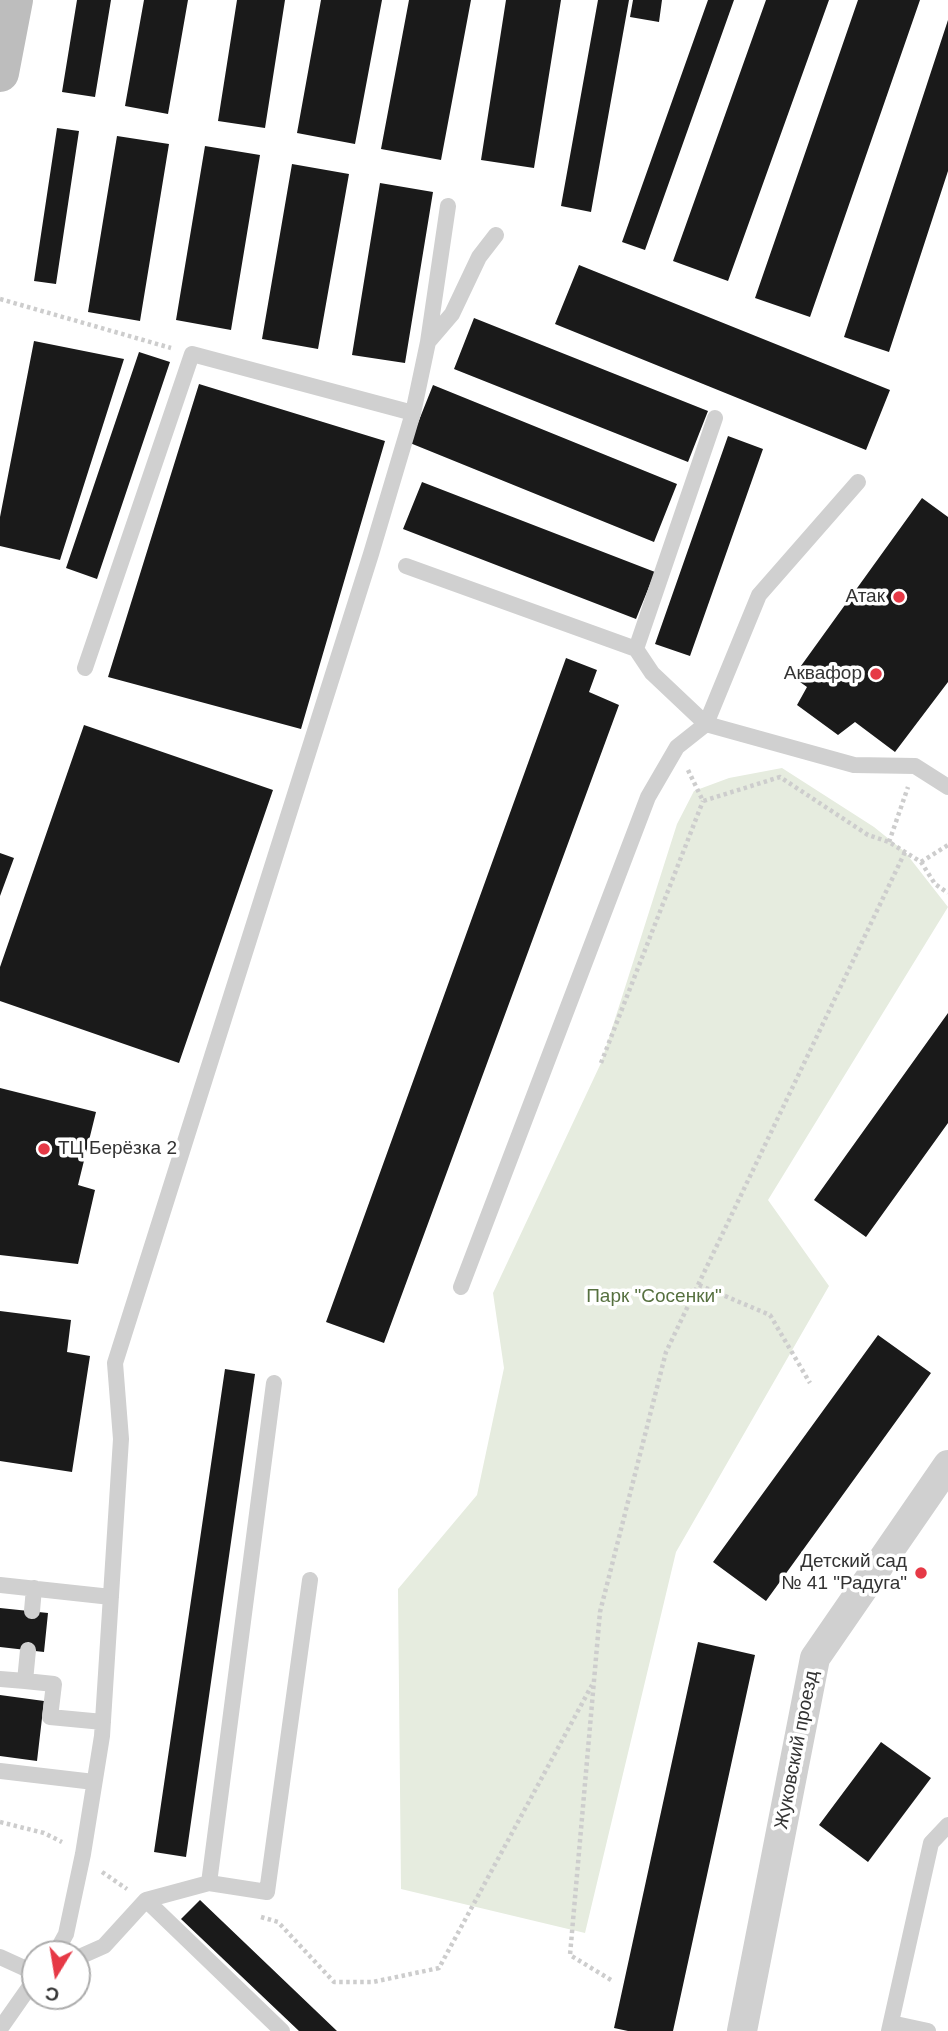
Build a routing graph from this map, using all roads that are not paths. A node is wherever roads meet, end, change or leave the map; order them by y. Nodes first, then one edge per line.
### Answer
1 (14, 0) edge
2 (0, 73) edge
3 (448, 206) dead end
4 (496, 235) dead end
5 (428, 342) junction
6 (413, 413) junction
7 (715, 418) dead end
8 (858, 482) dead end
9 (406, 566) dead end
10 (636, 649) junction
11 (85, 668) dead end
12 (706, 723) junction
13 (948, 787) edge
14 (461, 1287) dead end
15 (274, 1383) dead end
16 (948, 1465) edge
17 (310, 1580) dead end
18 (0, 1585) edge
19 (34, 1588) junction
20 (111, 1597) junction
21 (32, 1611) dead end
22 (28, 1650) dead end
23 (0, 1679) edge
24 (25, 1681) junction
25 (103, 1722) junction
26 (0, 1771) edge
27 (94, 1782) junction
28 (948, 1825) edge
29 (209, 1883) junction
30 (146, 1900) junction
31 (63, 1940) edge
32 (91, 1952) edge
33 (0, 1957) edge
34 (21, 1968) edge
35 (21, 1999) edge
36 (890, 2027) edge
37 (0, 2029) edge
38 (282, 2031) edge
39 (742, 2031) edge
40 (928, 2031) edge

1 - 2 street
3 - 5 lane
4 - 5 lane
5 - 6 lane
6 - 11 lane
6 - 20 lane
7 - 10 lane
8 - 12 lane
9 - 10 lane
10 - 12 lane
12 - 13 lane
12 - 14 lane
15 - 29 lane
16 - 39 street, Жуковский проезд
17 - 29 lane
18 - 19 lane
19 - 20 lane
19 - 21 lane
20 - 25 lane
22 - 24 lane
23 - 24 lane
24 - 25 lane
25 - 27 lane
26 - 27 lane
27 - 31 lane
28 - 36 lane
29 - 30 lane
30 - 32 lane
30 - 38 lane
33 - 34 lane
35 - 37 lane
36 - 40 lane

